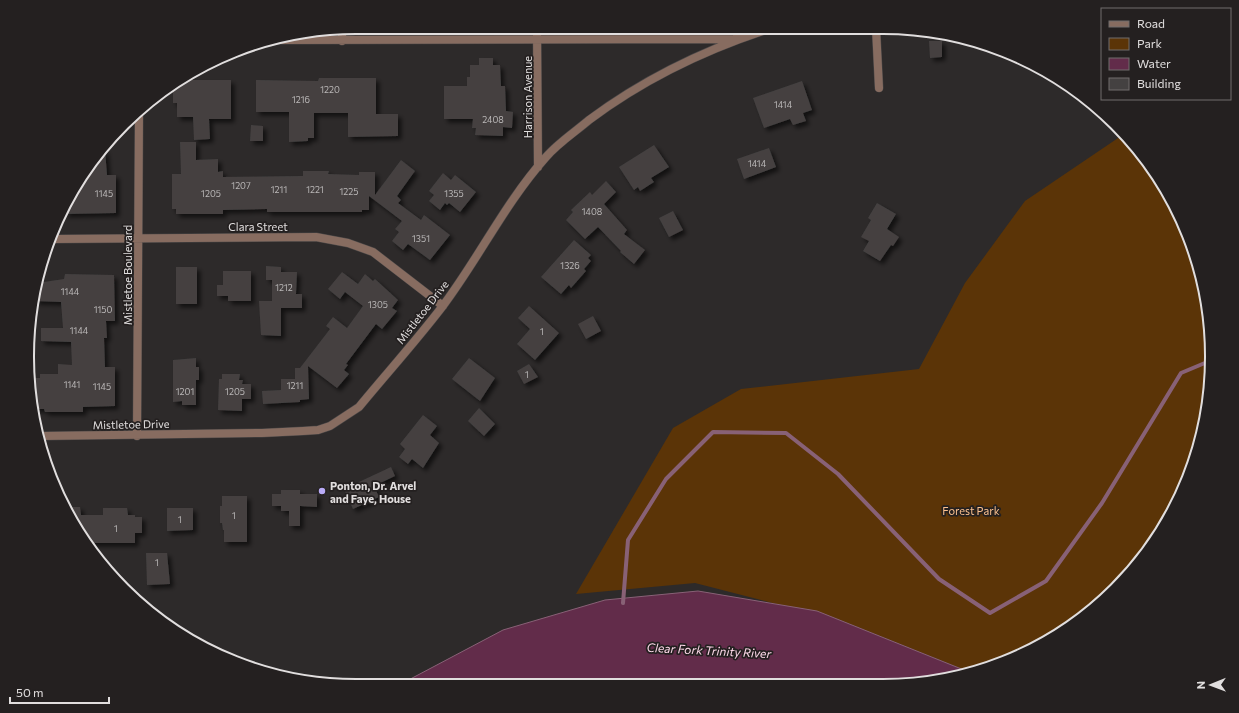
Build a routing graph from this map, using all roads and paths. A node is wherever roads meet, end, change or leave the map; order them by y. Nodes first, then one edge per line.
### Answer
1 (537, 34) edge
2 (737, 34) edge
3 (753, 34) edge
4 (876, 34) edge
5 (342, 35) edge
6 (737, 39) junction
7 (293, 40) edge
8 (537, 40) junction
9 (342, 41) junction
10 (880, 88) dead end
11 (139, 118) edge
12 (538, 167) junction
13 (138, 238) junction
14 (57, 239) edge
15 (443, 306) junction
16 (44, 436) edge
17 (137, 436) junction

1 - 8 street, Harrison Avenue
2 - 6 street
3 - 6 street, Mistletoe Drive
4 - 10 street
5 - 9 street
6 - 8 street
6 - 12 street, Mistletoe Drive
7 - 9 street
8 - 9 street
8 - 12 street, Harrison Avenue
11 - 13 street, Mistletoe Boulevard
12 - 15 street, Mistletoe Drive
13 - 14 street, Clara Street
13 - 15 street, Clara Street
13 - 17 street, Mistletoe Boulevard
15 - 17 street, Mistletoe Drive
16 - 17 street, Mistletoe Drive

